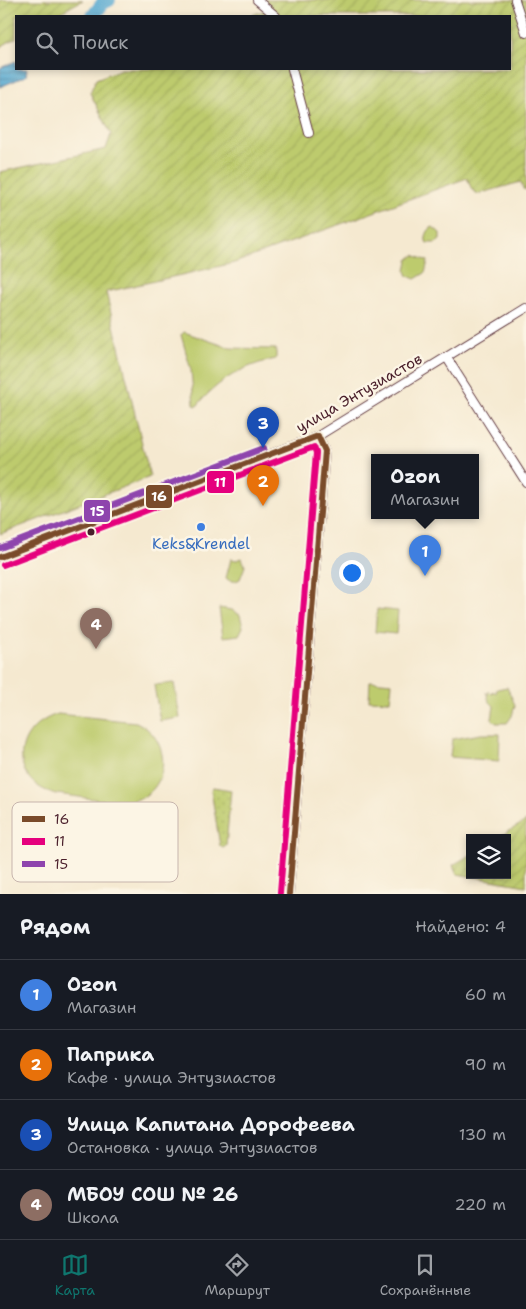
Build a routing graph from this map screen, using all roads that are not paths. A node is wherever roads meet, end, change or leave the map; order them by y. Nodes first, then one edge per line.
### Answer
1 (257, 0) edge
2 (515, 0) edge
3 (275, 15) edge
4 (526, 33) edge
5 (292, 70) edge
6 (309, 133) dead end
7 (526, 308) edge
8 (447, 358) junction
9 (318, 436) junction
10 (526, 482) edge
11 (0, 557) edge
12 (289, 894) edge

1 - 3 street
2 - 4 street
5 - 6 street
7 - 8 street, улица Энтузиастов
8 - 9 street, улица Энтузиастов
8 - 10 street
9 - 11 street, улица Энтузиастов
9 - 12 street

